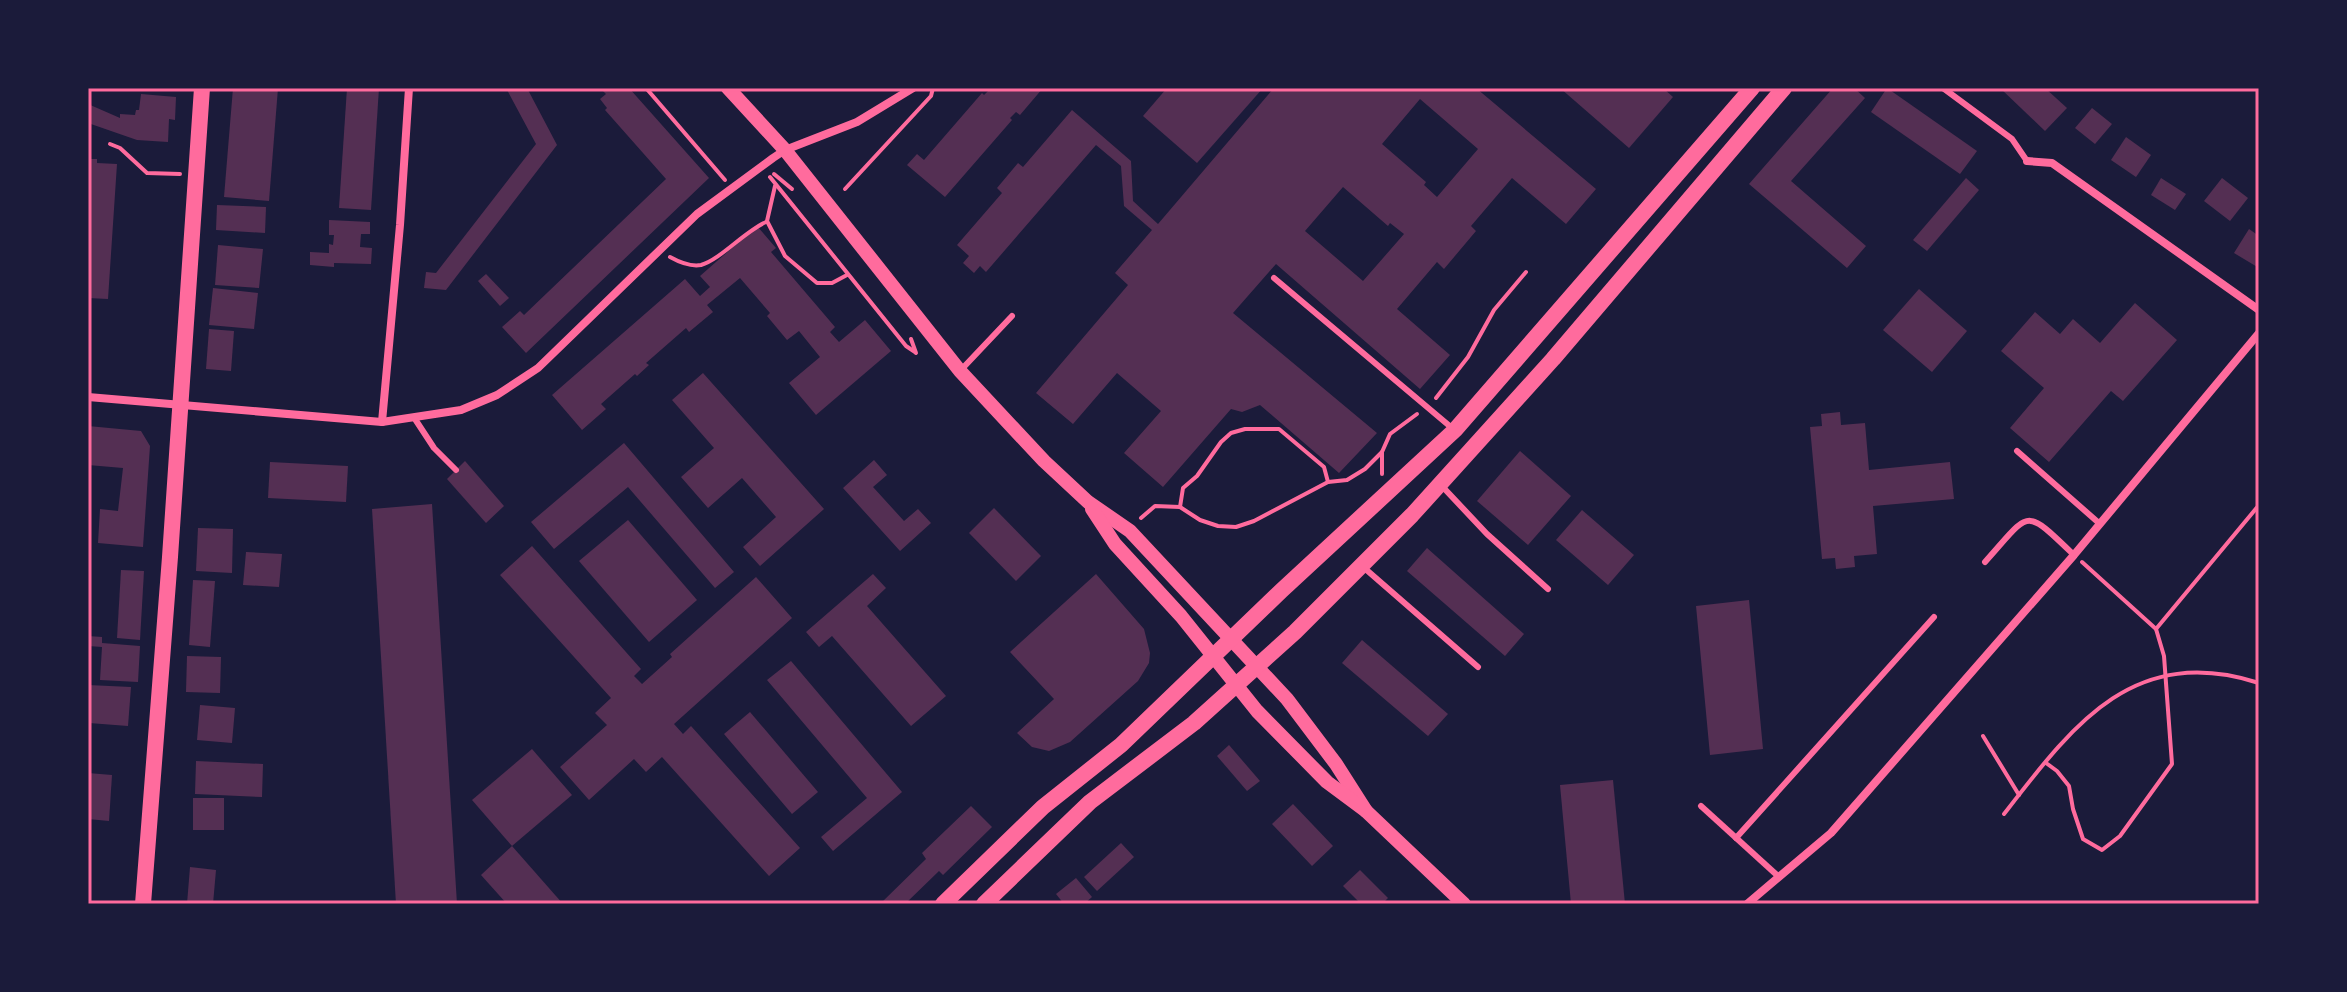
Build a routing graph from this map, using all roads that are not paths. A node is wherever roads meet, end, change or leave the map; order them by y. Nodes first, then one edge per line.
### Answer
1 (202, 88) edge
2 (409, 88) edge
3 (728, 88) edge
4 (913, 88) edge
5 (1752, 88) edge
6 (1784, 88) edge
7 (1943, 88) edge
8 (785, 150) junction
9 (2027, 161) joint
10 (1274, 278) dead end
11 (2259, 310) edge
12 (1012, 316) dead end
13 (2259, 333) edge
14 (960, 371) junction
15 (88, 397) edge
16 (181, 404) junction
17 (415, 419) junction
18 (382, 422) junction
19 (1455, 430) junction
20 (2017, 451) dead end
21 (456, 470) dead end
22 (1440, 484) junction
23 (1088, 502) junction
24 (2100, 524) junction
25 (2074, 555) junction
26 (1985, 562) dead end
27 (1362, 566) junction
28 (1548, 589) dead end
29 (1934, 617) dead end
30 (1232, 638) junction
31 (1213, 655) junction
32 (1257, 665) junction
33 (1478, 667) dead end
34 (1235, 686) junction
35 (1701, 806) dead end
36 (1366, 811) junction
37 (1736, 838) junction
38 (1779, 877) junction
39 (143, 904) edge
40 (943, 904) edge
41 (984, 904) edge
42 (1464, 904) edge
43 (1747, 904) edge

1 - 16 main road
2 - 18 street
3 - 8 street
4 - 8 street
5 - 19 main road
6 - 22 main road
7 - 9 lane
8 - 14 street
8 - 17 street
9 - 11 street
10 - 19 lane
12 - 14 lane
13 - 24 street
14 - 23 street
15 - 16 street
16 - 18 street
16 - 39 main road
17 - 18 street
17 - 21 lane
19 - 30 main road
20 - 24 lane
22 - 27 main road
22 - 28 lane
23 - 30 street
23 - 31 street
24 - 25 street
25 - 26 lane
25 - 38 street
27 - 32 main road
27 - 33 lane
29 - 37 lane
30 - 31 main road
30 - 32 street
31 - 34 street
31 - 40 main road
32 - 34 main road
32 - 36 street
34 - 36 street
34 - 41 main road
35 - 37 lane
36 - 42 street
37 - 38 lane
38 - 43 street

